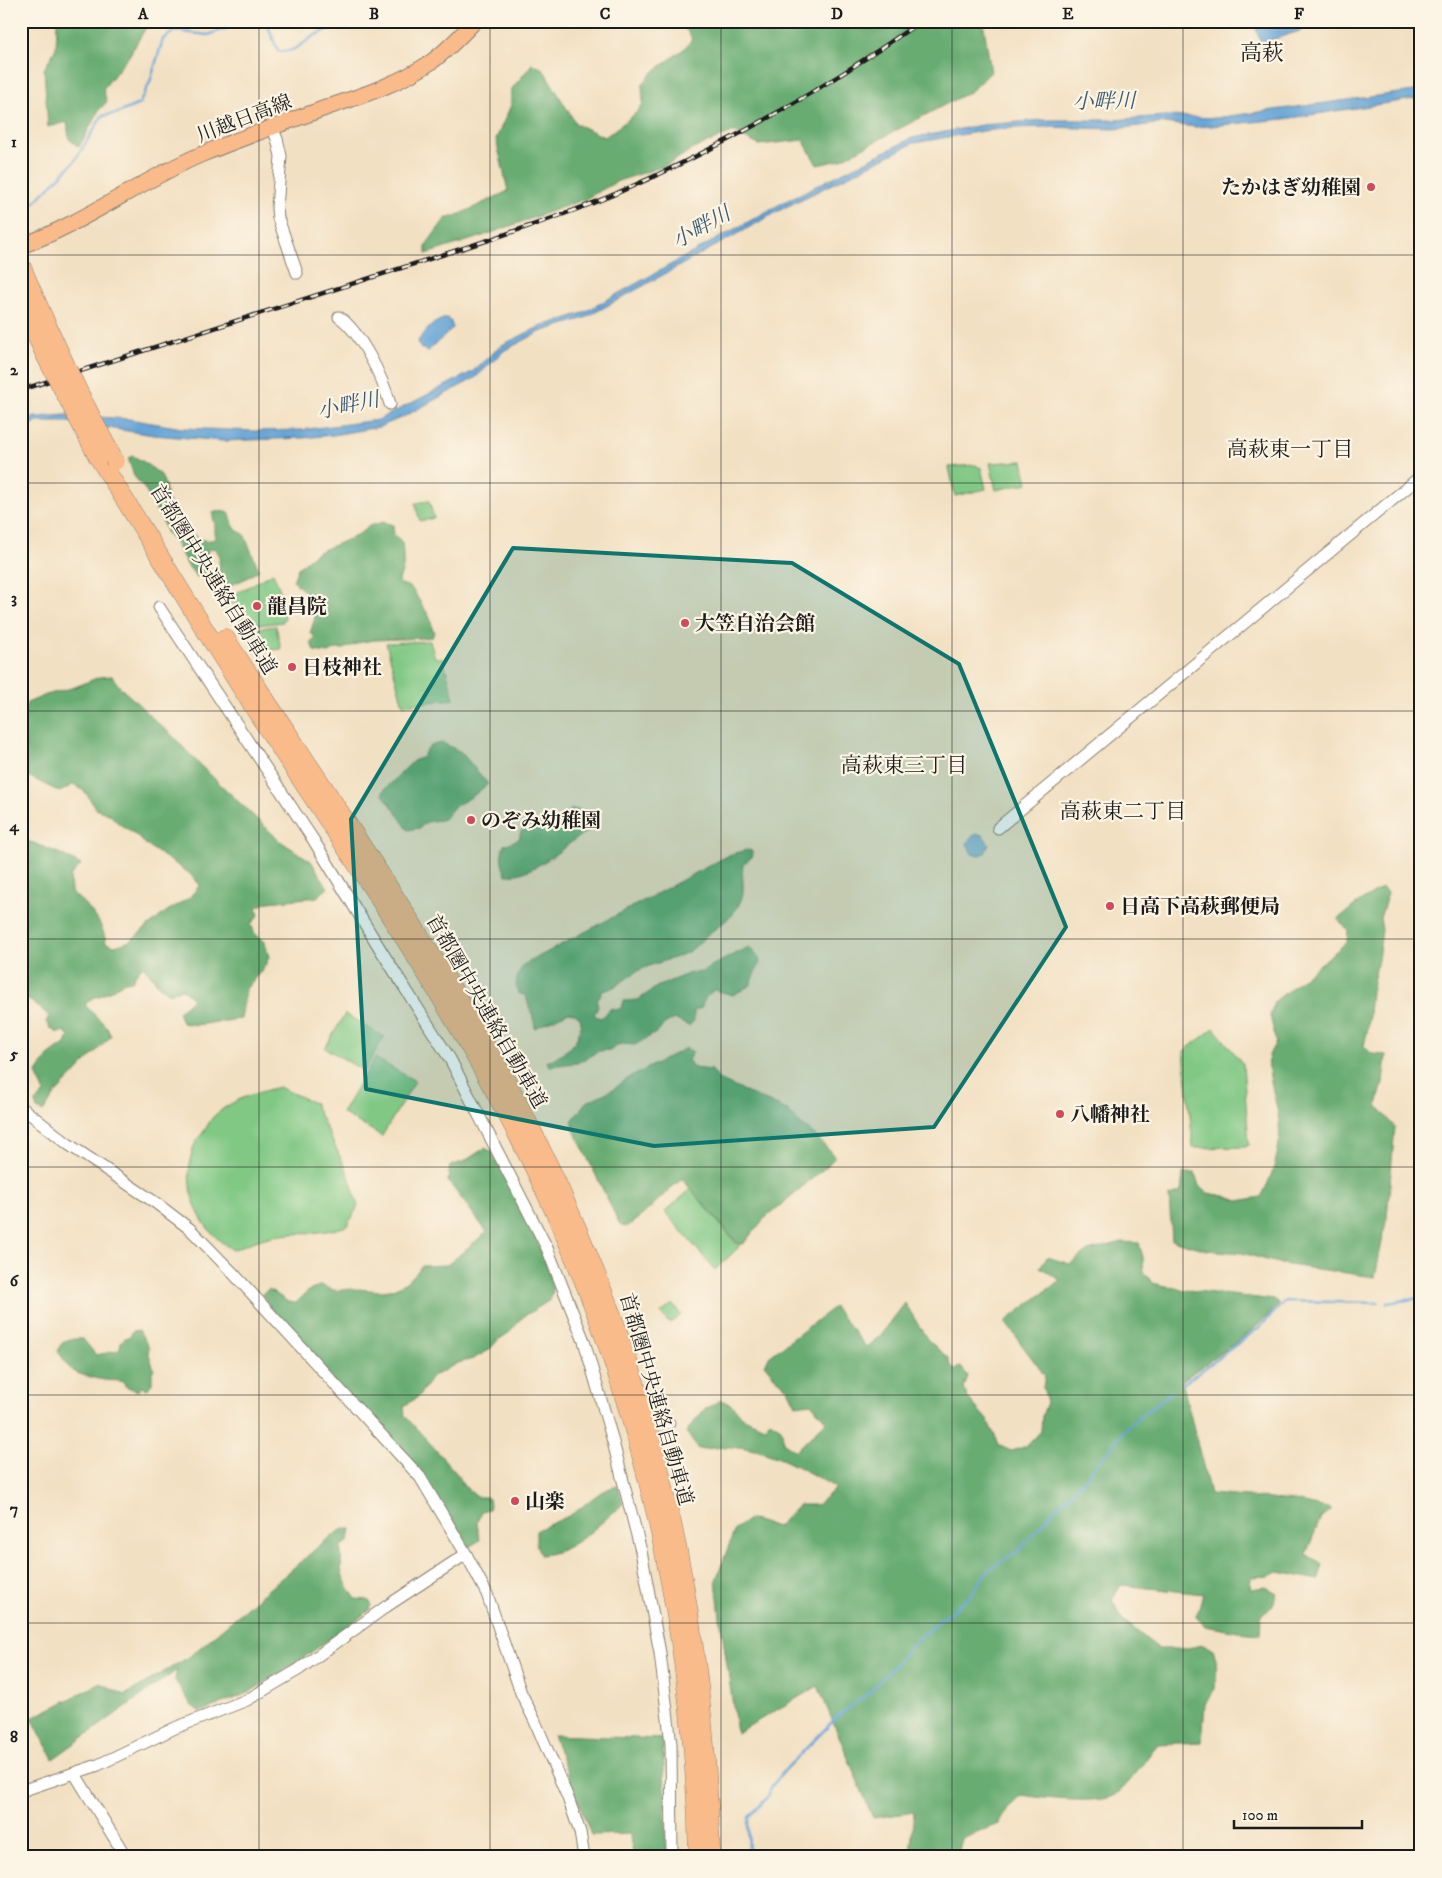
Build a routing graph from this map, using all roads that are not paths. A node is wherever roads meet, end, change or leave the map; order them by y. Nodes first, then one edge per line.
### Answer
1 (475, 21) edge
2 (272, 126) junction
3 (21, 246) edge
4 (21, 265) edge
5 (297, 272) dead end
6 (21, 302) edge
7 (339, 317) dead end
8 (390, 404) dead end
9 (107, 459) junction
10 (1421, 476) edge
11 (159, 607) dead end
12 (998, 828) dead end
13 (21, 1107) edge
14 (669, 1423) dead end
15 (656, 1426) dead end
16 (626, 1434) dead end
17 (612, 1438) junction
18 (466, 1554) junction
19 (75, 1774) junction
20 (21, 1792) edge
21 (126, 1857) edge
22 (584, 1857) edge
23 (672, 1857) edge
24 (698, 1857) edge
25 (711, 1857) edge

1 - 2 main road, 川越日高線
2 - 3 main road, 川越日高線
2 - 5 street
4 - 9 highway, 首都圏中央連絡自動車道, bridge
6 - 9 highway, 首都圏中央連絡自動車道, bridge
7 - 8 street
9 - 24 highway, 首都圏中央連絡自動車道
9 - 25 highway, 首都圏中央連絡自動車道
10 - 12 street
11 - 17 street
13 - 18 street
14 - 15 street
16 - 17 street
17 - 23 street
18 - 19 street
18 - 22 street
19 - 20 street
19 - 21 street

